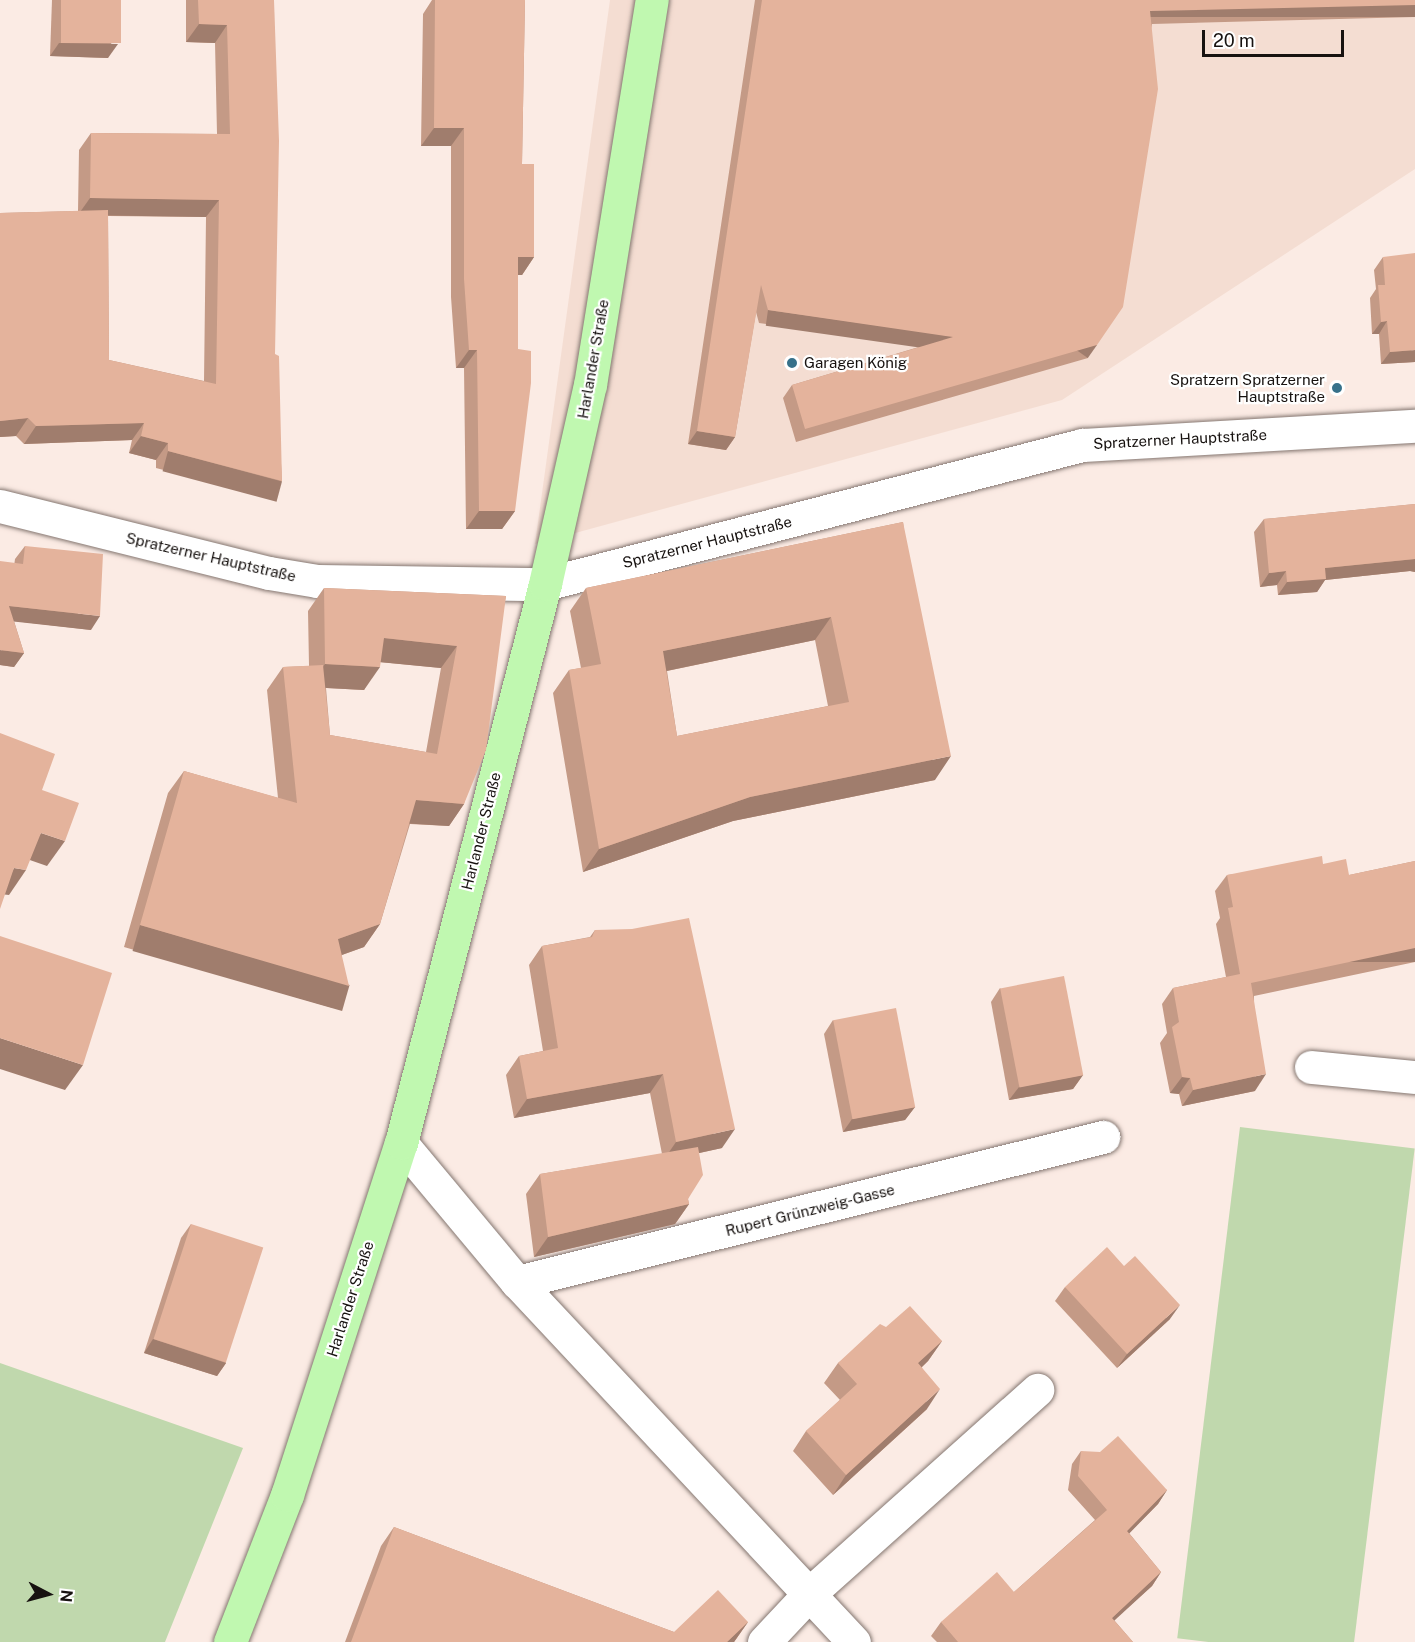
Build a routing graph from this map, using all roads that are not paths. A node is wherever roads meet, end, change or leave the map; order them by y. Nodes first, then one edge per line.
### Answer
1 (652, 0) edge
2 (1415, 426) edge
3 (0, 506) edge
4 (545, 584) junction
5 (1311, 1067) dead end
6 (1415, 1077) edge
7 (1103, 1137) dead end
8 (401, 1143) junction
9 (517, 1282) junction
10 (1037, 1390) dead end
11 (810, 1593) junction
12 (230, 1642) edge
13 (764, 1642) edge
14 (855, 1642) edge

1 - 4 main road, Harlander Straße
2 - 4 street, Spratzerner Hauptstraße
3 - 4 street, Spratzerner Hauptstraße
4 - 8 main road, Harlander Straße
5 - 6 street
7 - 9 street, Rupert Grünzweig-Gasse
8 - 9 street
8 - 12 main road, Harlander Straße
9 - 11 street
10 - 11 street
11 - 13 street
11 - 14 street

